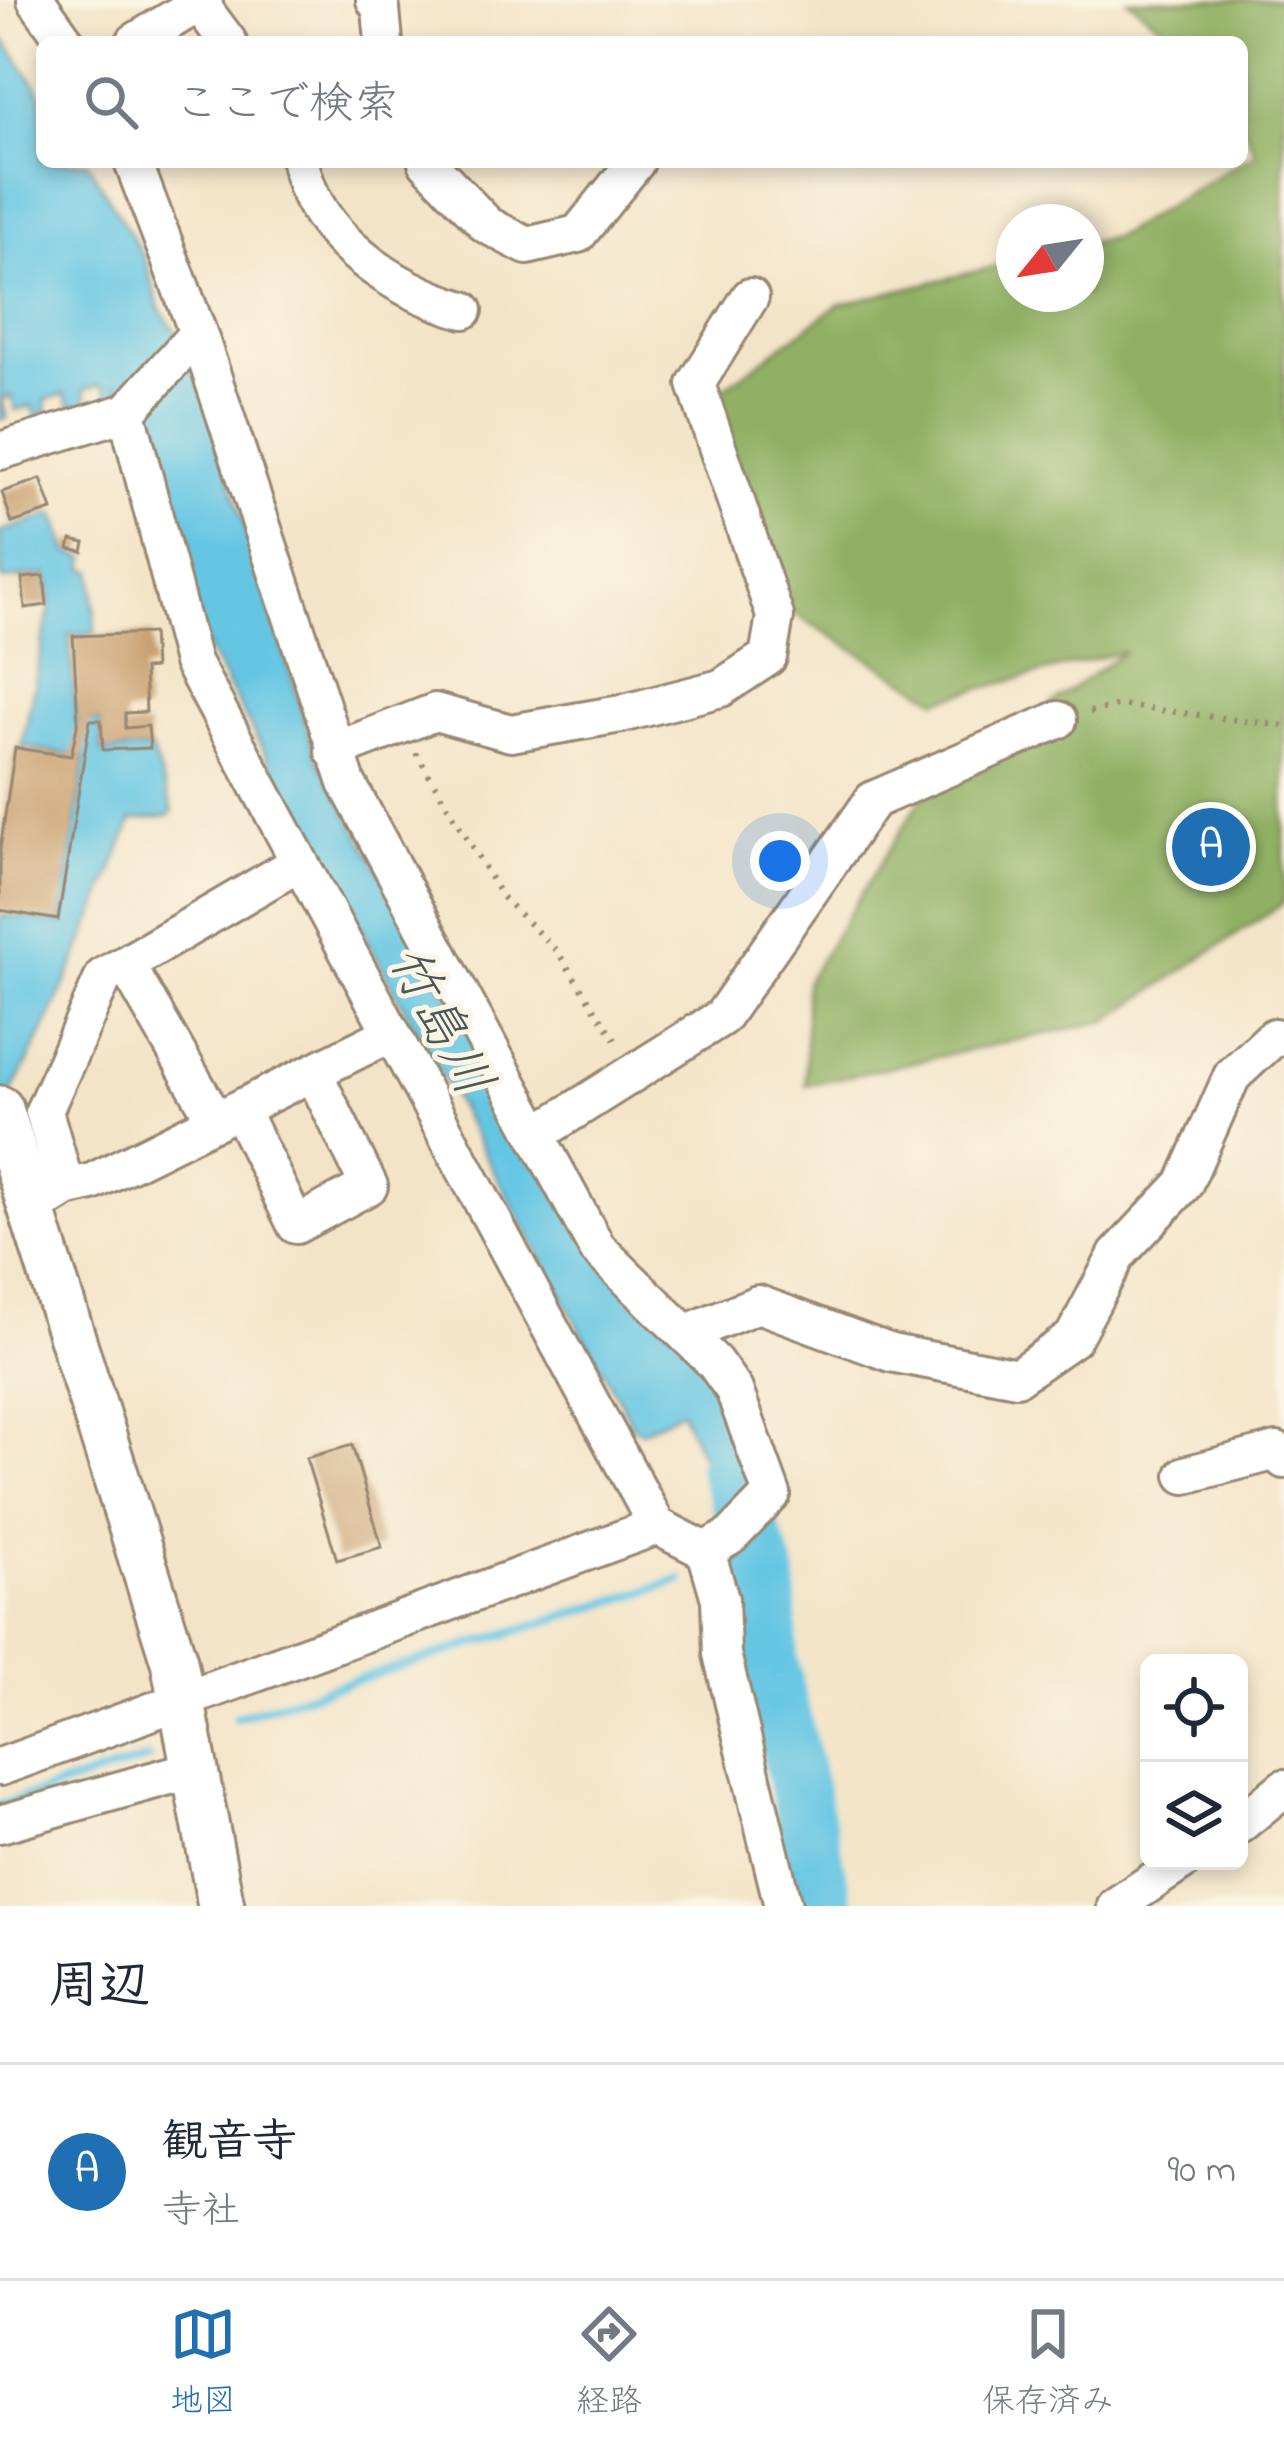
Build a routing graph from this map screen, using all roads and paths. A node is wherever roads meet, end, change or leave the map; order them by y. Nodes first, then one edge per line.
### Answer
1 (36, 0) edge
2 (375, 0) edge
3 (201, 2) edge
4 (62, 36) edge
5 (145, 36) edge
6 (224, 36) edge
7 (383, 36) edge
8 (135, 168) edge
9 (301, 168) edge
10 (433, 168) edge
11 (631, 168) edge
12 (751, 297) dead end
13 (464, 310) dead end
14 (194, 337) junction
15 (131, 408) junction
16 (0, 451) edge
17 (1058, 720) joint
18 (398, 726) junction
19 (1284, 726) edge
20 (334, 751) junction
21 (297, 864) junction
22 (126, 964) junction
23 (392, 1033) junction
24 (1274, 1037) dead end
25 (638, 1075) junction
26 (315, 1076) junction
27 (229, 1116) junction
28 (5, 1127) edge
29 (537, 1135) junction
30 (47, 1200) junction
31 (685, 1334) junction
32 (1284, 1460) edge
33 (1185, 1475) dead end
34 (657, 1526) junction
35 (719, 1544) junction
36 (181, 1699) junction
37 (0, 1767) edge
38 (194, 1769) junction
39 (1284, 1788) edge
40 (1248, 1818) edge
41 (0, 1824) edge
42 (1170, 1870) edge
43 (221, 1906) edge
44 (783, 1906) edge
45 (1116, 1906) edge

1 - 4 street
2 - 7 street
3 - 5 street
3 - 6 street
8 - 14 street
9 - 13 street
10 - 11 street
12 - 18 street
14 - 15 street
14 - 20 street
15 - 16 street
15 - 21 street
17 - 19 path
17 - 25 street
18 - 20 street
18 - 25 path
20 - 29 street
21 - 22 street
21 - 23 street
22 - 27 street
22 - 30 street
23 - 26 street
23 - 34 street
24 - 31 street
25 - 29 street
26 - 27 street
26 - 27 street
27 - 30 street
28 - 30 street
29 - 31 street
30 - 36 street
31 - 35 street
32 - 33 street
34 - 35 street
34 - 36 street
35 - 44 street
36 - 37 street
36 - 38 street
38 - 41 street
38 - 43 street
39 - 40 street
42 - 45 street

